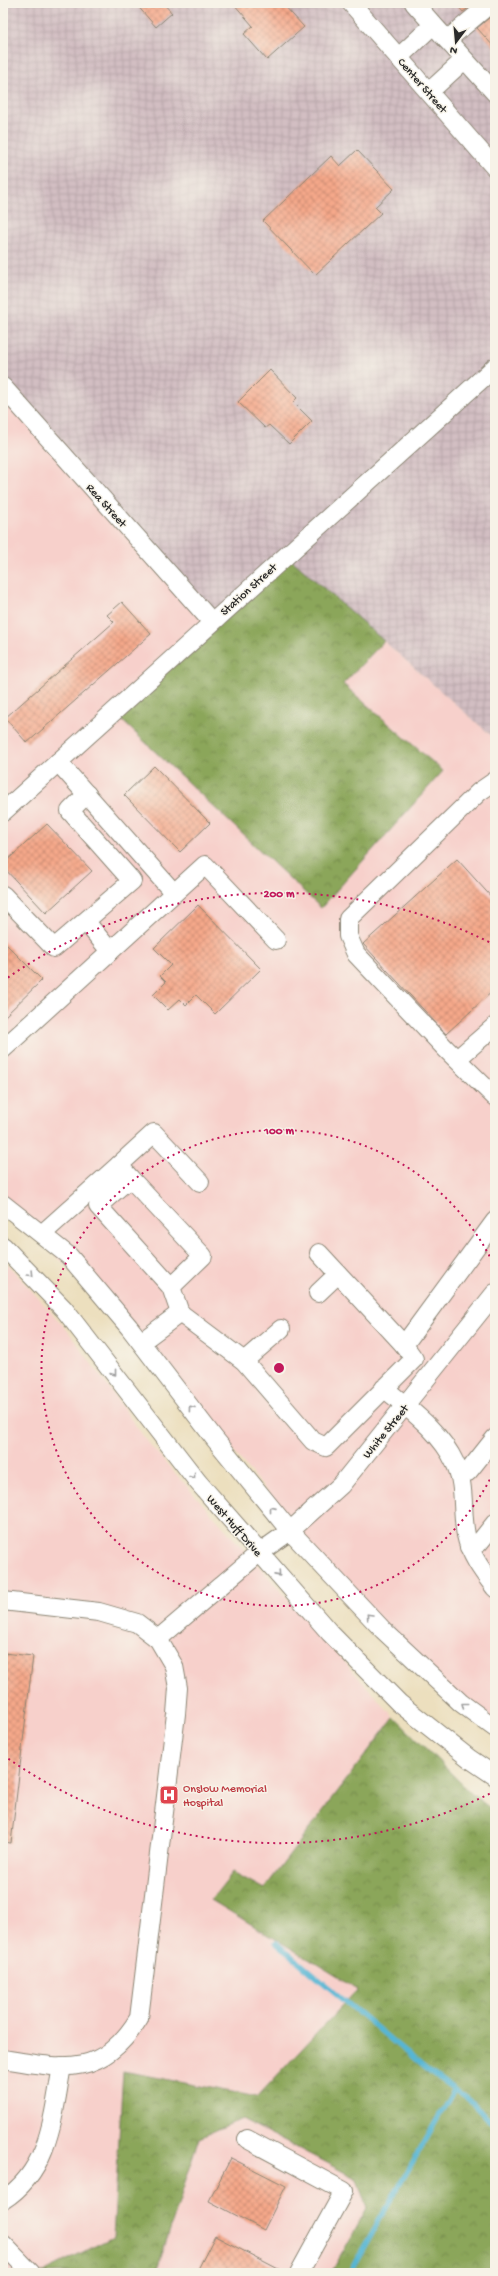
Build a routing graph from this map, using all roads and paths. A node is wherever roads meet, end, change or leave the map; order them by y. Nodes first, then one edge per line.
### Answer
1 (351, 3) edge
2 (414, 3) edge
3 (491, 3) edge
4 (433, 25) junction
5 (448, 40) junction
6 (399, 57) junction
7 (464, 60) junction
8 (429, 92) junction
9 (495, 93) edge
10 (495, 168) edge
11 (495, 367) edge
12 (3, 387) edge
13 (212, 622) junction
14 (58, 762) junction
15 (495, 781) edge
16 (88, 794) junction
17 (3, 812) edge
18 (149, 866) junction
19 (132, 881) junction
20 (174, 893) junction
21 (3, 895) edge
22 (86, 922) junction
23 (276, 940) dead end
24 (110, 952) junction
25 (495, 1026) edge
26 (3, 1049) edge
27 (457, 1059) junction
28 (495, 1097) edge
29 (124, 1171) junction
30 (200, 1182) dead end
31 (3, 1204) edge
32 (495, 1221) edge
33 (42, 1234) junction
34 (3, 1246) edge
35 (319, 1253) dead end
36 (338, 1274) junction
37 (171, 1287) junction
38 (318, 1293) dead end
39 (495, 1294) edge
40 (180, 1313) junction
41 (282, 1329) dead end
42 (141, 1342) junction
43 (404, 1345) junction
44 (244, 1361) junction
45 (384, 1388) junction
46 (406, 1406) junction
47 (495, 1438) edge
48 (459, 1474) junction
49 (495, 1523) edge
50 (290, 1531) junction
51 (469, 1547) junction
52 (259, 1553) junction
53 (495, 1588) edge
54 (3, 1601) edge
55 (158, 1639) junction
56 (495, 1728) edge
57 (495, 1776) edge
58 (3, 2059) edge
59 (62, 2066) junction
60 (247, 2139) dead end
61 (3, 2200) edge
62 (3, 2244) edge
63 (31, 2273) edge
64 (299, 2273) edge

1 - 6 street, Center Street
2 - 4 street
3 - 5 street
4 - 5 street
4 - 6 street
5 - 7 street
6 - 8 street, Center Street
7 - 8 street
7 - 9 street
8 - 10 street, Center Street
11 - 13 street, Station Street
12 - 13 street, Rea Street
13 - 14 street, Station Street
14 - 16 street
14 - 17 street, Station Street
15 - 27 street
16 - 18 street
16 - 19 street
18 - 19 street
18 - 20 street
19 - 22 street
20 - 23 street
20 - 24 street
21 - 22 street
22 - 24 street
24 - 26 street
25 - 27 street
27 - 28 street
29 - 30 street
29 - 33 street
29 - 37 street
29 - 37 street
31 - 33 street
32 - 43 street
33 - 42 street
34 -> 52 street, West Huff Drive
35 - 36 street
36 - 38 street
36 - 43 street
37 - 40 street
39 - 46 street, White Street
40 - 42 street
40 - 44 street
41 - 44 street
50 -> 42 street
43 - 45 street
44 - 45 street
45 - 46 street
46 - 48 street
46 - 50 street, White Street
47 - 48 street
48 - 51 street
49 - 51 street
50 - 52 street, White Street
56 -> 50 street
51 - 53 street
52 - 55 street, White Street
52 -> 57 street, West Huff Drive
54 - 55 street
55 - 59 street
58 - 59 street
59 - 61 street
60 - 64 street
62 - 63 street

